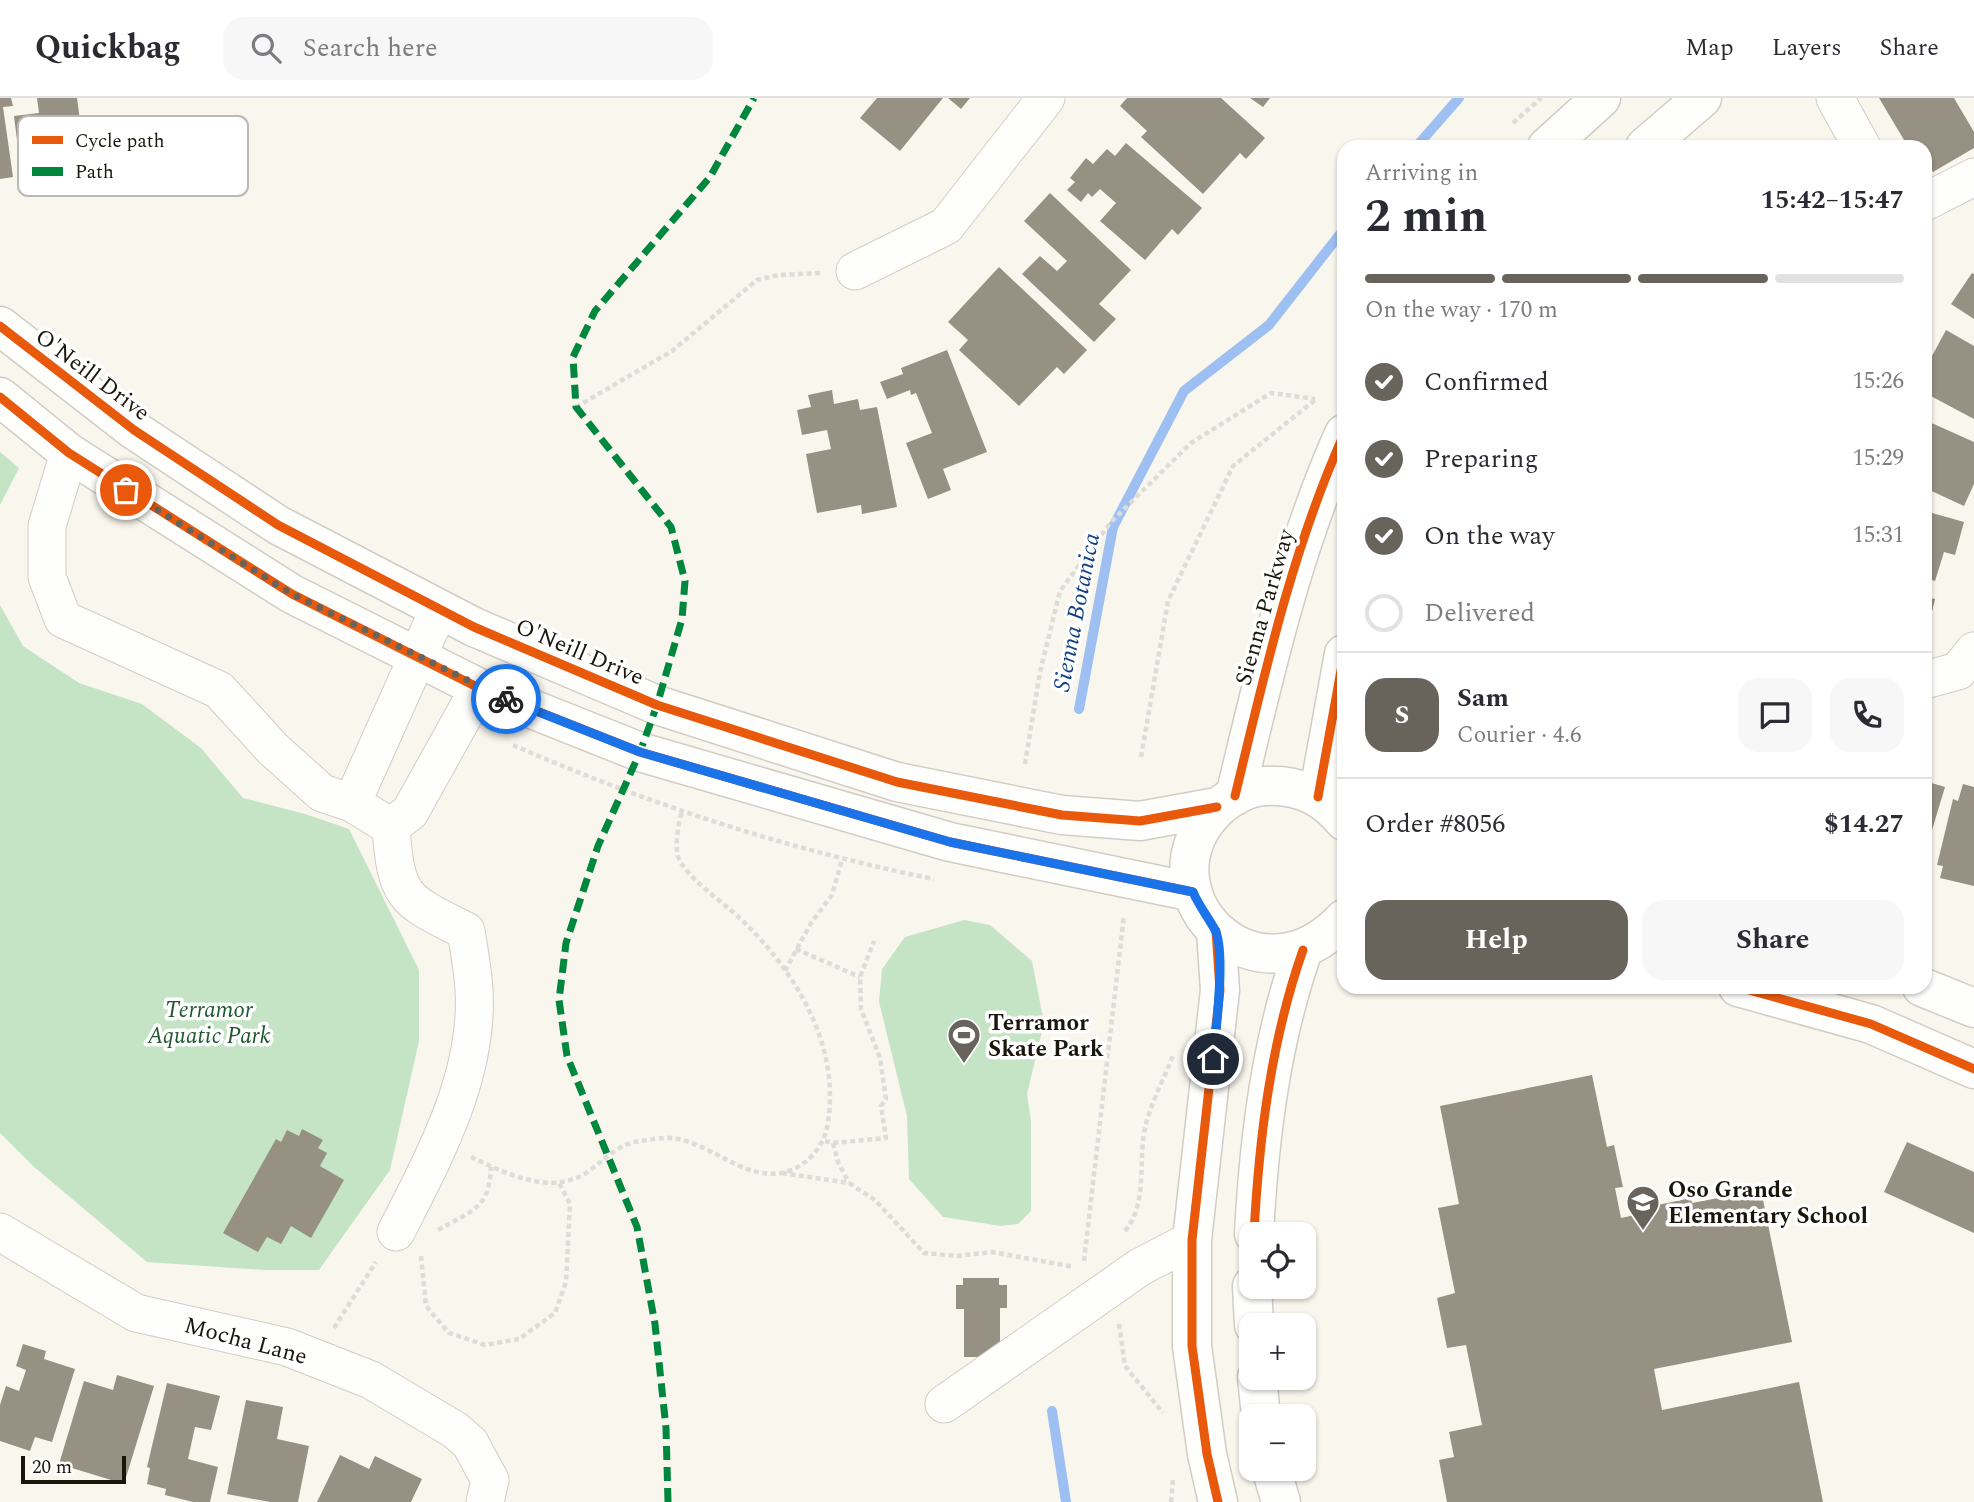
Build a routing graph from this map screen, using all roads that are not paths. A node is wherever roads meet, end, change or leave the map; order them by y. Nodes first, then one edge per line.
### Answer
1 (1046, 98) edge
2 (1601, 98) edge
3 (1702, 98) edge
4 (1835, 98) edge
5 (1555, 140) edge
6 (1653, 140) edge
7 (1858, 140) edge
8 (1974, 177) edge
9 (1932, 198) edge
10 (855, 271) road end
11 (0, 326) edge
12 (0, 397) edge
13 (1337, 450) edge
14 (69, 453) junction
15 (439, 609) junction
16 (1974, 651) edge
17 (419, 656) junction
18 (1932, 678) edge
19 (479, 688) junction
20 (1337, 737) edge
21 (1226, 801) junction
22 (352, 803) junction
23 (1331, 809) edge
24 (391, 827) junction
25 (1193, 892) junction
26 (1337, 926) edge
27 (1216, 931) junction
28 (1303, 950) junction
29 (1932, 991) edge
30 (1763, 994) edge
31 (1974, 1008) edge
32 (1974, 1069) edge
33 (1255, 1222) edge
34 (0, 1233) edge
35 (415, 1239) road end
36 (1192, 1240) junction
37 (944, 1404) dead end
38 (1275, 1481) edge
39 (485, 1502) edge
40 (1217, 1502) edge
41 (1281, 1502) edge

1 - 10 street
2 - 5 main road
3 - 6 main road
4 - 7 street
8 - 9 street
11 - 15 main road, O'Neill Drive
12 - 14 main road
13 - 21 main road, Sienna Parkway
14 - 17 main road
14 - 22 street
15 - 17 street
15 - 21 main road, O'Neill Drive
16 - 18 street
17 - 19 main road
17 - 22 street
19 - 24 street
19 - 25 main road
20 - 23 main road
21 - 23 main road, O'Neill Drive
21 - 25 main road
22 - 24 street
24 - 35 street
25 - 27 main road
26 - 28 main road
27 - 28 main road
27 - 36 main road
28 - 33 main road
29 - 31 main road
30 - 32 main road
34 - 39 street, Mocha Lane
36 - 37 street
36 - 40 main road
38 - 41 main road

